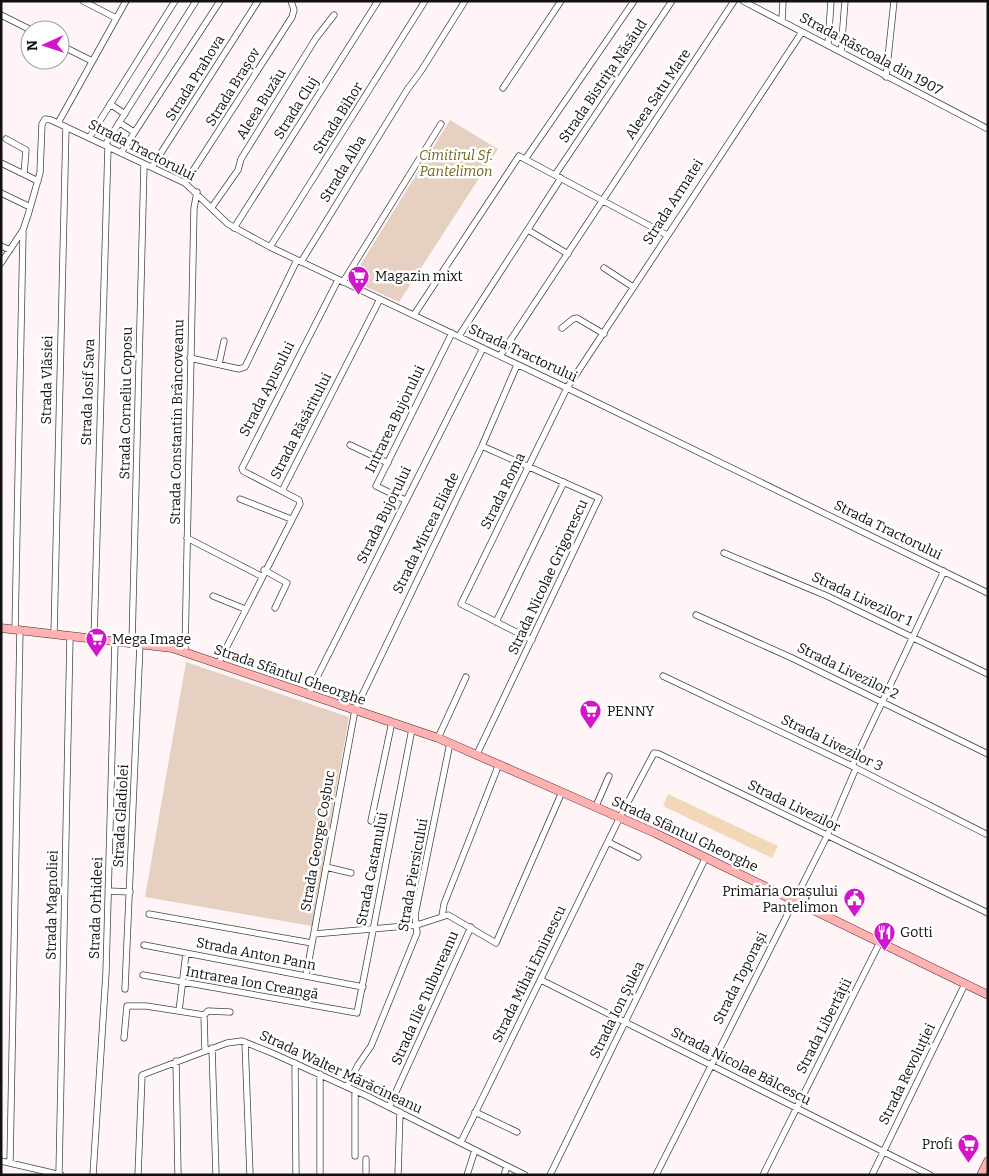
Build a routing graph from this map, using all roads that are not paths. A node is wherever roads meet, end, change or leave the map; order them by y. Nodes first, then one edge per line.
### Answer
1 (82, 1) edge
2 (126, 1) edge
3 (175, 1) edge
4 (196, 1) edge
5 (220, 1) edge
6 (258, 1) edge
7 (291, 1) edge
8 (378, 1) edge
9 (425, 1) edge
10 (465, 1) edge
11 (561, 1) edge
12 (634, 1) edge
13 (672, 1) edge
14 (734, 1) edge
15 (743, 1) edge
16 (783, 1) edge
17 (830, 1) edge
18 (845, 1) edge
19 (894, 1) edge
20 (1, 15) edge
21 (334, 15) dead end
22 (116, 18) junction
23 (782, 21) junction
24 (20, 24) edge
25 (802, 32) junction
26 (828, 45) junction
27 (70, 50) edge
28 (841, 52) junction
29 (92, 61) junction
30 (886, 77) junction
31 (503, 88) dead end
32 (110, 104) junction
33 (125, 114) junction
34 (58, 123) junction
35 (120, 123) junction
36 (441, 124) dead end
37 (66, 126) junction
38 (988, 129) edge
39 (134, 132) junction
40 (89, 138) junction
41 (6, 139) dead end
42 (106, 145) junction
43 (121, 153) junction
44 (526, 158) junction
45 (1, 163) edge
46 (144, 164) junction
47 (152, 167) junction
48 (24, 174) junction
49 (558, 177) junction
50 (38, 181) junction
51 (186, 183) junction
52 (197, 192) junction
53 (1, 193) edge
54 (603, 200) junction
55 (30, 207) junction
56 (212, 208) junction
57 (234, 228) junction
58 (23, 230) junction
59 (528, 230) junction
60 (667, 235) junction
61 (1, 246) edge
62 (270, 247) junction
63 (10, 250) junction
64 (568, 254) junction
65 (299, 261) junction
66 (1, 263) edge
67 (604, 268) dead end
68 (341, 281) junction
69 (633, 287) junction
70 (380, 299) junction
71 (414, 315) junction
72 (562, 328) dead end
73 (452, 333) junction
74 (604, 334) junction
75 (459, 336) junction
76 (224, 341) dead end
77 (483, 348) junction
78 (500, 356) junction
79 (190, 358) junction
80 (218, 364) junction
81 (517, 365) junction
82 (567, 388) junction
83 (350, 445) dead end
84 (482, 446) junction
85 (388, 463) junction
86 (530, 466) junction
87 (564, 482) junction
88 (282, 491) junction
89 (240, 499) dead end
90 (405, 500) junction
91 (291, 519) junction
92 (187, 538) junction
93 (724, 553) dead end
94 (944, 571) junction
95 (263, 573) junction
96 (988, 593) edge
97 (213, 596) dead end
98 (275, 608) dead end
99 (245, 609) junction
100 (696, 615) dead end
101 (496, 622) junction
102 (1, 628) edge
103 (18, 630) junction
104 (54, 634) junction
105 (70, 636) junction
106 (913, 637) junction
107 (94, 639) junction
108 (532, 640) junction
109 (114, 641) junction
110 (132, 643) junction
111 (140, 644) junction
112 (185, 652) junction
113 (218, 664) junction
114 (988, 674) edge
115 (663, 676) dead end
116 (466, 677) dead end
117 (308, 695) junction
118 (882, 701) junction
119 (355, 710) junction
120 (392, 722) junction
121 (412, 729) junction
122 (438, 738) junction
123 (450, 743) junction
124 (477, 754) junction
125 (988, 754) edge
126 (499, 764) junction
127 (854, 767) junction
128 (610, 776) dead end
129 (562, 792) junction
130 (596, 806) junction
131 (620, 817) junction
132 (371, 821) dead end
133 (988, 835) edge
134 (827, 836) junction
135 (608, 842) junction
136 (638, 857) dead end
137 (706, 857) junction
138 (326, 867) junction
139 (350, 873) dead end
140 (109, 891) junction
141 (130, 892) junction
142 (794, 899) junction
143 (988, 913) edge
144 (149, 914) dead end
145 (442, 916) junction
146 (417, 925) junction
147 (470, 927) junction
148 (374, 928) junction
149 (314, 934) junction
150 (880, 942) junction
151 (312, 943) junction
152 (144, 945) dead end
153 (186, 953) junction
154 (143, 976) dead end
155 (306, 976) junction
156 (541, 980) junction
157 (182, 982) junction
158 (965, 984) junction
159 (362, 987) junction
160 (125, 988) dead end
161 (988, 995) edge
162 (179, 1010) junction
163 (230, 1012) dead end
164 (357, 1013) joint
165 (204, 1015) junction
166 (626, 1022) junction
167 (124, 1038) dead end
168 (245, 1042) junction
169 (212, 1048) junction
170 (205, 1051) junction
171 (176, 1062) junction
172 (295, 1063) junction
173 (710, 1065) junction
174 (320, 1074) junction
175 (347, 1087) junction
176 (355, 1091) junction
177 (389, 1107) junction
178 (797, 1108) junction
179 (400, 1112) junction
180 (476, 1112) junction
181 (516, 1132) dead end
182 (461, 1142) junction
183 (475, 1150) junction
184 (883, 1151) junction
185 (355, 1156) dead end
186 (366, 1159) dead end
187 (1, 1161) edge
188 (988, 1161) edge
189 (10, 1163) junction
190 (507, 1166) junction
191 (38, 1172) edge
192 (60, 1174) edge
193 (93, 1175) edge
194 (138, 1175) edge
195 (178, 1175) edge
196 (216, 1175) edge
197 (250, 1175) edge
198 (296, 1175) edge
199 (320, 1175) edge
200 (366, 1175) edge
201 (398, 1175) edge
202 (467, 1175) edge
203 (504, 1175) edge
204 (525, 1175) edge
205 (550, 1175) edge
206 (656, 1175) edge
207 (763, 1175) edge
208 (872, 1175) edge
209 (930, 1175) edge
210 (981, 1175) edge

1 - 22 street
2 - 22 street
3 - 32 street
4 - 33 street
5 - 39 street
6 - 47 street, Strada Prahova
7 - 51 street, Strada Brașov
8 - 57 street, Strada Cluj
9 - 62 street, Strada Bihor
10 - 65 street, Strada Alba
11 - 31 street
12 - 44 street
13 - 49 street, Strada Bistrița Năsăud
14 - 54 street, Aleea Satu Mare
15 - 23 street, Strada Răscoala din 1907
16 - 23 street
17 - 26 street
18 - 28 street
19 - 30 street
20 - 24 street
21 - 56 street, Aleea Buzău
22 - 29 street
23 - 25 street, Strada Răscoala din 1907
25 - 26 street, Strada Răscoala din 1907
25 - 60 street, Strada Armatei
26 - 28 street, Strada Răscoala din 1907
27 - 29 street
28 - 30 street, Strada Răscoala din 1907
29 - 34 street
30 - 38 street, Strada Răscoala din 1907
32 - 33 street
32 - 40 street
33 - 35 street
34 - 37 street, Strada Tractorului
34 - 50 street
35 - 39 street
35 - 42 street
36 - 68 street, Strada Apusului
37 - 40 street, Strada Tractorului
37 - 104 street, Strada Vlăsiei
39 - 43 street
40 - 42 street, Strada Tractorului
41 - 48 street
42 - 43 street, Strada Tractorului
42 - 107 street, Strada Iosif Sava
43 - 46 street, Strada Tractorului
44 - 49 street
44 - 71 street
45 - 48 street
46 - 47 street, Strada Tractorului
46 - 110 street, Strada Corneliu Coposu
47 - 51 street, Strada Tractorului
48 - 50 street
49 - 54 street
49 - 59 street, Strada Bistrița Năsăud
50 - 55 street
51 - 52 street, Strada Tractorului
52 - 56 street, Strada Tractorului
52 - 79 street, Strada Constantin Brâncoveanu
53 - 55 street
54 - 60 street
54 - 64 street, Aleea Satu Mare
55 - 58 street
56 - 57 street, Strada Tractorului
57 - 62 street, Strada Tractorului
58 - 63 street
58 - 103 street
59 - 64 street
59 - 75 street, Strada Bistrița Năsăud
60 - 69 street, Strada Armatei
61 - 63 street
62 - 65 street, Strada Tractorului
63 - 66 street
64 - 78 street, Aleea Satu Mare
65 - 68 street, Strada Tractorului
65 - 80 street, Strada Alba
67 - 69 street
68 - 70 street, Strada Tractorului
68 - 88 street, Strada Apusului
69 - 74 street, Strada Armatei
70 - 71 street, Strada Tractorului
70 - 88 street, Strada Răsăritului
71 - 73 street, Strada Tractorului
72 - 74 street
73 - 75 street, Strada Tractorului
73 - 85 street, Intrarea Bujorului
74 - 82 street, Strada Armatei
75 - 77 street, Strada Tractorului
76 - 80 street
77 - 78 street, Strada Tractorului
77 - 90 street, Strada Bujorului
78 - 81 street, Strada Tractorului
79 - 80 street
79 - 92 street, Strada Constantin Brâncoveanu
81 - 82 street, Strada Tractorului
81 - 84 street, Strada Mircea Eliade
82 - 86 street, Strada Roma
82 - 94 street, Strada Tractorului
83 - 85 street
84 - 86 street, Strada Nicolae Grigorescu
84 - 119 street, Strada Mircea Eliade
85 - 90 street, Intrarea Bujorului
86 - 87 street, Strada Nicolae Grigorescu
86 - 101 street, Strada Roma
87 - 101 street
87 - 108 street, Strada Nicolae Grigorescu
88 - 91 street, Strada Răsăritului
89 - 91 street
90 - 117 street, Strada Bujorului
91 - 95 street, Strada Răsăritului
92 - 95 street
92 - 112 street, Strada Constantin Brâncoveanu
93 - 106 street, Strada Livezilor 1
94 - 96 street, Strada Tractorului
94 - 106 street, Strada Toporași
95 - 98 street
95 - 99 street, Strada Răsăritului
97 - 99 street
99 - 113 street, Strada Răsăritului
100 - 118 street, Strada Livezilor 2
101 - 108 street
102 - 103 street, Strada Sfântul Gheorghe
103 - 104 street, Strada Sfântul Gheorghe
103 - 189 street
104 - 105 street, Strada Sfântul Gheorghe
105 - 107 street, Strada Sfântul Gheorghe
105 - 192 street, Strada Magnoliei
106 - 114 street, Strada Livezilor 1
106 - 118 street, Strada Toporași
107 - 109 street, Strada Sfântul Gheorghe
108 - 124 street, Strada Nicolae Grigorescu
109 - 110 street, Strada Sfântul Gheorghe
109 - 140 street, Strada Orhideei
110 - 111 street, Strada Sfântul Gheorghe
111 - 112 street, Strada Sfântul Gheorghe
111 - 141 street, Strada Gladiolei
112 - 113 street, Strada Sfântul Gheorghe
113 - 117 street, Strada Sfântul Gheorghe
115 - 127 street, Strada Livezilor 3
116 - 122 street
117 - 119 street, Strada Sfântul Gheorghe
118 - 125 street, Strada Livezilor 2
118 - 127 street, Strada Toporași
119 - 120 street, Strada Sfântul Gheorghe
119 - 138 street, Strada George Coșbuc
120 - 121 street, Strada Sfântul Gheorghe
120 - 132 street
121 - 122 street, Strada Sfântul Gheorghe
121 - 148 street, Strada Castanului
122 - 123 street, Strada Sfântul Gheorghe
123 - 124 street, Strada Sfântul Gheorghe
123 - 146 street, Strada Piersicului
124 - 126 street, Strada Sfântul Gheorghe
126 - 129 street, Strada Sfântul Gheorghe
126 - 145 street
127 - 133 street, Strada Livezilor 3
127 - 134 street, Strada Toporași
128 - 130 street
129 - 130 street, Strada Sfântul Gheorghe
129 - 147 street
130 - 131 street, Strada Sfântul Gheorghe
131 - 134 street, Strada Livezilor
131 - 135 street, Strada Mihai Eminescu
131 - 137 street, Strada Sfântul Gheorghe
134 - 142 street, Strada Toporași
134 - 143 street, Strada Livezilor
135 - 136 street
135 - 156 street, Strada Mihai Eminescu
137 - 142 street, Strada Sfântul Gheorghe
137 - 166 street, Strada Ion Șulea
138 - 139 street
138 - 149 street, Strada George Coșbuc
140 - 141 street
140 - 193 street, Strada Orhideei
141 - 160 street, Strada Gladiolei
142 - 150 street, Strada Sfântul Gheorghe
142 - 173 street, Strada Toporași
144 - 151 street
145 - 146 street
145 - 147 street
146 - 148 street
146 - 175 street, Strada Piersicului
147 - 177 street, Strada Ilie Tulbureanu
148 - 149 street
148 - 159 street, Strada Castanului
149 - 151 street, Strada George Coșbuc
150 - 158 street, Strada Sfântul Gheorghe
150 - 178 street, Strada Libertății
151 - 155 street, Strada George Coșbuc
152 - 153 street, Strada Anton Pann
153 - 155 street, Strada Anton Pann
153 - 157 street
154 - 157 street, Intrarea Ion Creangă
155 - 159 street, Strada Anton Pann
156 - 166 street, Strada Nicolae Bălcescu
156 - 180 street, Strada Mihai Eminescu
157 - 162 street
157 - 164 street, Intrarea Ion Creangă
158 - 161 street, Strada Sfântul Gheorghe
158 - 184 street, Strada Revoluției
159 - 164 street, Strada Castanului
162 - 165 street
162 - 167 street
163 - 165 street
165 - 170 street
166 - 173 street, Strada Nicolae Bălcescu
166 - 205 street, Strada Ion Șulea
168 - 169 street, Strada Walter Mărăcineanu
168 - 172 street, Strada Walter Mărăcineanu
168 - 197 street
169 - 170 street, Strada Walter Mărăcineanu
169 - 196 street
170 - 171 street, Strada Walter Mărăcineanu
171 - 194 street, Strada Walter Mărăcineanu
171 - 195 street
172 - 174 street, Strada Walter Mărăcineanu
172 - 198 street
173 - 178 street, Strada Nicolae Bălcescu
173 - 206 street, Strada Toporași
174 - 175 street, Strada Walter Mărăcineanu
174 - 199 street
175 - 176 street, Strada Walter Mărăcineanu
176 - 177 street, Strada Walter Mărăcineanu
176 - 185 street
177 - 179 street, Strada Walter Mărăcineanu
178 - 184 street, Strada Nicolae Bălcescu
178 - 207 street, Strada Libertății
179 - 182 street, Strada Walter Mărăcineanu
179 - 201 street
180 - 181 street
180 - 182 street, Strada Mihai Eminescu
182 - 183 street, Strada Walter Mărăcineanu
183 - 190 street, Strada Walter Mărăcineanu
183 - 202 street
184 - 208 street, Strada Revoluției
184 - 209 street, Strada Nicolae Bălcescu
186 - 200 street
187 - 189 street
188 - 210 street
189 - 191 street
190 - 203 street
190 - 204 street, Strada Walter Mărăcineanu
191 - 192 street

